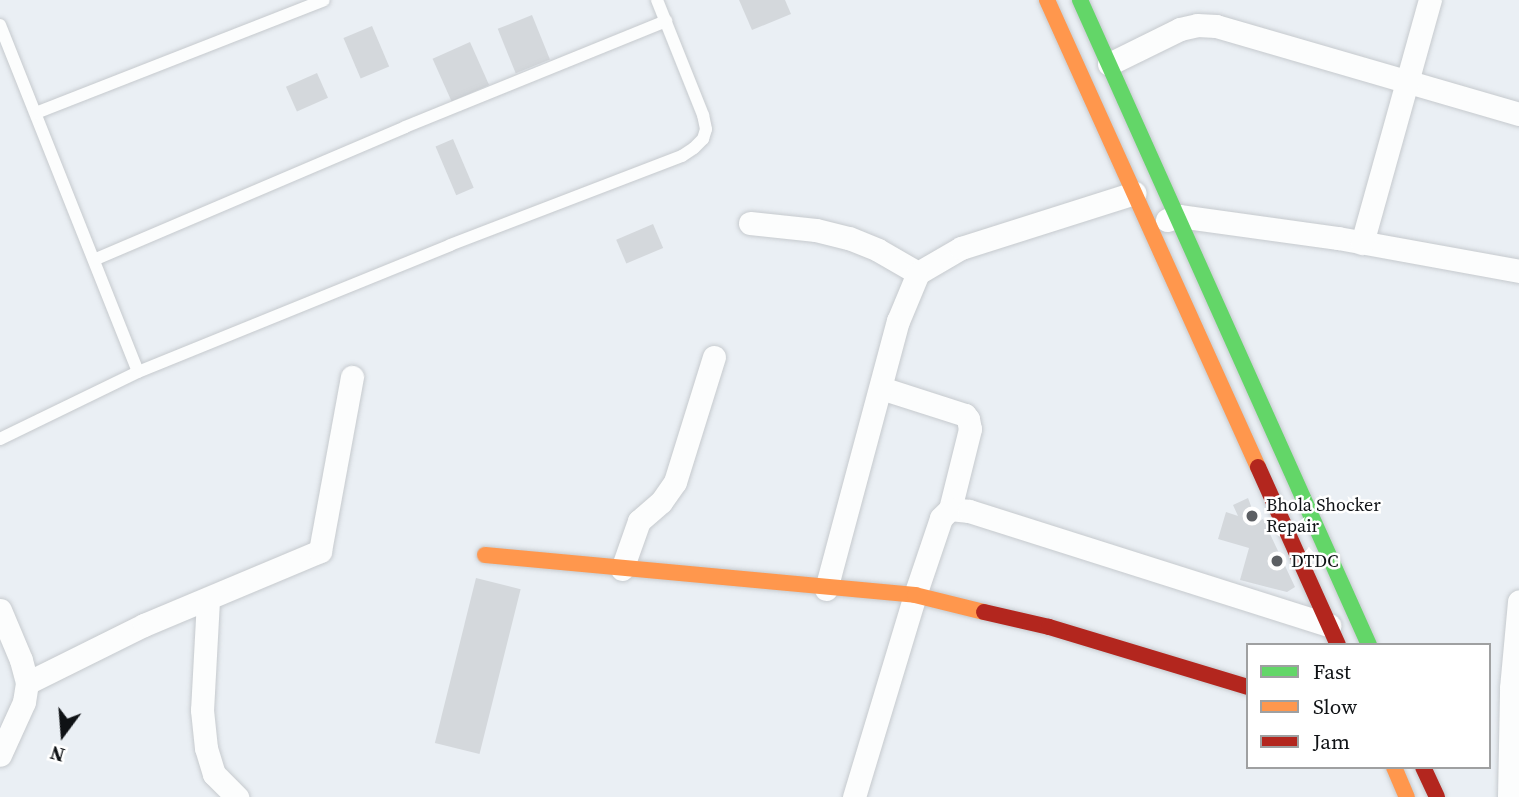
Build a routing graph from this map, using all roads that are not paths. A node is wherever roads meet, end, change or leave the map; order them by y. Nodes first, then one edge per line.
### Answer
1 (324, 0) edge
2 (657, 0) edge
3 (1047, 0) edge
4 (1080, 0) edge
5 (1430, 0) edge
6 (666, 21) junction
7 (0, 25) edge
8 (1109, 64) junction
9 (1406, 82) junction
10 (36, 113) junction
11 (1519, 114) edge
12 (1134, 192) junction
13 (1179, 216) junction
14 (750, 223) dead end
15 (1149, 226) junction
16 (1363, 243) junction
17 (96, 259) junction
18 (1519, 271) edge
19 (918, 273) junction
20 (714, 357) dead end
21 (138, 372) junction
22 (352, 377) dead end
23 (881, 388) junction
24 (0, 439) edge
25 (950, 509) junction
26 (1314, 522) junction
27 (1288, 532) junction
28 (485, 555) dead end
29 (622, 569) junction
30 (826, 589) junction
31 (915, 595) junction
32 (208, 600) junction
33 (1519, 601) edge
34 (0, 610) edge
35 (1334, 635) edge
36 (1368, 643) edge
37 (27, 683) junction
38 (1246, 686) edge
39 (0, 755) edge
40 (1395, 769) edge
41 (1424, 769) edge
42 (237, 797) edge
43 (855, 797) edge
44 (1407, 797) edge
45 (1437, 797) edge
46 (1509, 797) edge

1 - 10 lane
2 - 6 lane
3 - 12 main road
4 - 8 main road
5 - 9 street
6 - 17 lane
6 - 21 lane
7 - 10 lane
8 - 9 street
8 - 13 main road
9 - 11 street
9 - 16 street
10 - 17 lane
12 - 15 main road
12 - 19 street
13 - 15 street
13 - 16 street
13 - 26 main road
14 - 19 street
15 - 27 main road
16 - 18 street
17 - 21 lane
19 - 23 street
20 - 29 street
21 - 24 lane
22 - 32 street
23 - 25 street
23 - 30 street
25 - 31 street
25 - 35 street
26 - 27 main road
26 - 36 main road
27 - 35 main road
28 - 29 main road
29 - 30 main road
30 - 31 main road
31 - 38 main road
31 - 43 street
32 - 37 street
32 - 42 street
33 - 46 street
34 - 37 street
37 - 39 street
40 - 44 main road
41 - 45 main road

